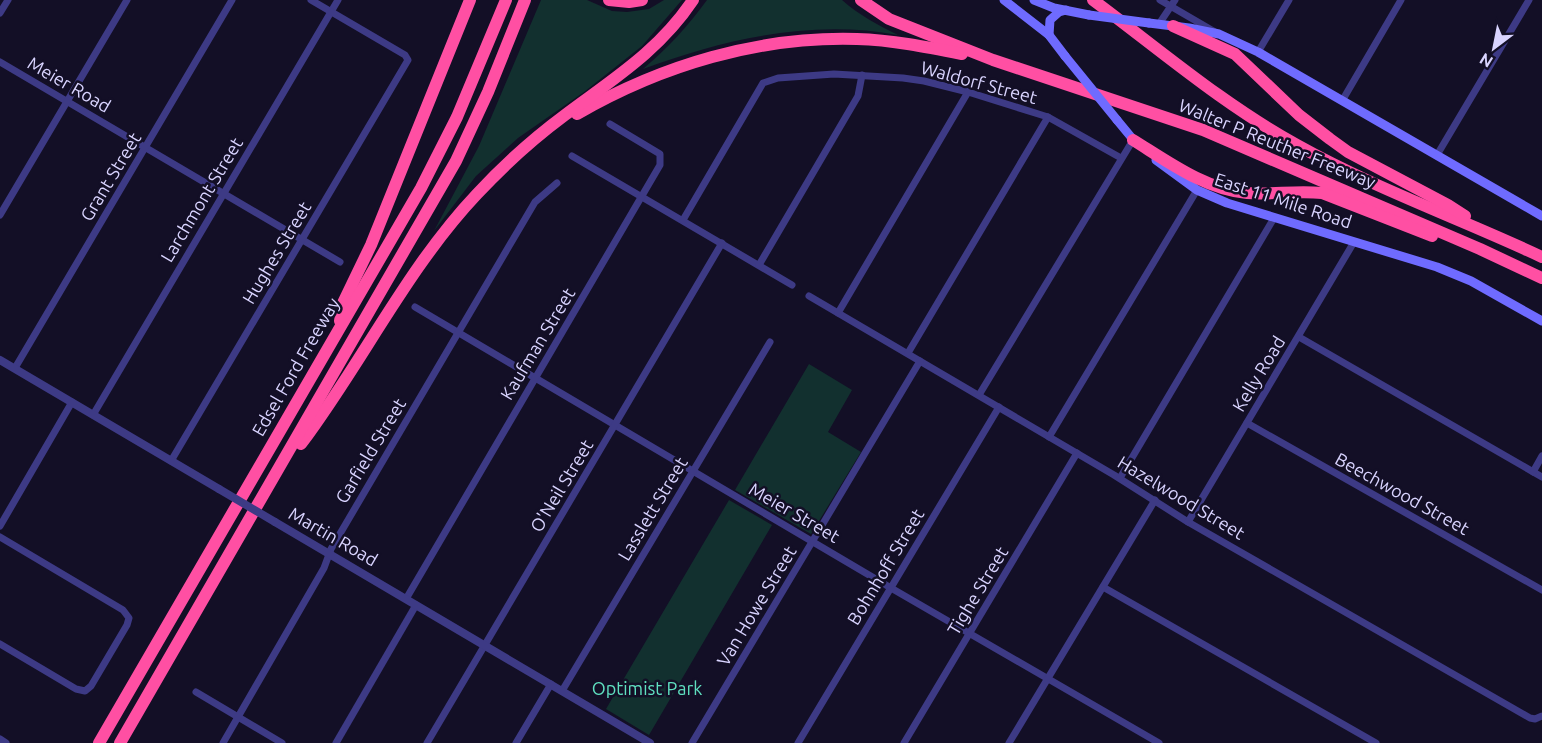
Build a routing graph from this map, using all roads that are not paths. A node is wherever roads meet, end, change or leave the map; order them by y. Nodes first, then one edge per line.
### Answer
1 (8, 0) edge
2 (127, 0) edge
3 (232, 0) edge
4 (311, 0) edge
5 (338, 0) edge
6 (461, 0) edge
7 (470, 0) edge
8 (506, 0) edge
9 (525, 0) edge
10 (609, 0) edge
11 (642, 0) edge
12 (693, 0) edge
13 (861, 0) edge
14 (1004, 0) edge
15 (1034, 0) edge
16 (1093, 0) edge
17 (1160, 0) edge
18 (1288, 0) edge
19 (1401, 0) edge
20 (1529, 0) edge
21 (1174, 3) edge
22 (1066, 10) junction
23 (331, 12) junction
24 (0, 13) edge
25 (1159, 24) junction
26 (1173, 26) junction
27 (1219, 34) junction
28 (1049, 35) junction
29 (1258, 52) junction
30 (993, 60) junction
31 (0, 62) edge
32 (862, 75) junction
33 (968, 92) junction
34 (67, 101) junction
35 (1342, 101) junction
36 (1048, 117) junction
37 (610, 124) dead end
38 (419, 125) junction
39 (1133, 140) junction
40 (146, 147) junction
41 (522, 152) junction
42 (1437, 155) junction
43 (572, 156) dead end
44 (1121, 158) junction
45 (556, 183) dead end
46 (1197, 190) junction
47 (224, 193) junction
48 (643, 197) junction
49 (0, 215) edge
50 (1542, 216) edge
51 (1274, 218) junction
52 (683, 220) junction
53 (1489, 232) junction
54 (302, 240) junction
55 (1354, 242) junction
56 (722, 243) junction
57 (1474, 247) junction
58 (1542, 257) edge
59 (339, 262) dead end
60 (759, 265) junction
61 (1542, 278) edge
62 (792, 285) dead end
63 (809, 296) dead end
64 (415, 307) dead end
65 (838, 313) junction
66 (1542, 321) edge
67 (338, 332) junction
68 (458, 333) junction
69 (1299, 337) junction
70 (770, 342) dead end
71 (908, 354) junction
72 (0, 360) edge
73 (920, 361) junction
74 (15, 368) junction
75 (536, 378) junction
76 (979, 395) junction
77 (72, 402) junction
78 (999, 407) junction
79 (93, 415) junction
80 (1247, 423) junction
81 (615, 425) junction
82 (1049, 437) junction
83 (1077, 453) junction
84 (1542, 456) edge
85 (171, 460) junction
86 (693, 471) junction
87 (1533, 472) junction
88 (1542, 477) edge
89 (1120, 478) junction
90 (268, 488) junction
91 (1155, 500) junction
92 (1188, 522) junction
93 (0, 526) edge
94 (0, 537) edge
95 (813, 542) junction
96 (329, 553) junction
97 (1103, 587) junction
98 (891, 588) junction
99 (1542, 590) edge
100 (406, 599) junction
101 (416, 605) junction
102 (970, 634) junction
103 (0, 644) edge
104 (484, 645) junction
105 (1047, 679) junction
106 (551, 684) junction
107 (562, 691) junction
108 (196, 692) dead end
109 (238, 717) junction
110 (1541, 717) edge
111 (0, 739) edge
112 (646, 742) edge
113 (6, 743) edge
114 (99, 743) edge
115 (120, 743) edge
116 (223, 743) edge
117 (282, 743) edge
118 (336, 743) edge
119 (427, 743) edge
120 (516, 743) edge
121 (692, 743) edge
122 (798, 743) edge
123 (904, 743) edge
124 (1009, 743) edge
125 (1160, 743) edge
126 (1376, 743) edge

1 - 24 street
2 - 34 street
3 - 40 street, Grant Street
4 - 23 street
5 - 23 street, Larchmont Street
6 - 38 highway
7 - 38 highway
8 - 67 highway, Edsel Ford Freeway
9 - 90 highway, Edsel Ford Freeway
10 - 11 highway
12 - 41 highway
13 - 30 highway
14 - 28 main road, East 11 Mile Road
15 - 22 main road
16 - 53 highway, Walter P Reuther Freeway
17 - 21 street
18 - 29 street
19 - 35 street
20 - 42 street
21 - 25 street
21 - 27 street
22 - 25 main road, bridge
22 - 28 main road
23 - 47 street, Larchmont Street
23 - 54 street, Hughes Street
25 - 26 main road
26 - 27 main road
26 - 53 highway
27 - 29 main road
28 - 39 main road, East 11 Mile Road, bridge
29 - 35 main road
30 - 41 highway
30 - 57 highway, Walter P Reuther Freeway
31 - 34 street, Meier Road
32 - 33 street, Waldorf Street
32 - 52 street, Waldorf Street
32 - 60 street
33 - 36 street, Waldorf Street
33 - 65 street
34 - 40 street, Meier Road
34 - 49 street
35 - 42 main road
36 - 44 street, Waldorf Street
36 - 71 street
37 - 48 street, Kaufman Street
38 - 67 highway
39 - 44 street
39 - 46 main road, East 11 Mile Road
39 - 57 highway
40 - 47 street, Meier Road
40 - 74 street, Grant Street
41 - 90 highway
42 - 50 main road
43 - 48 street
44 - 76 street
45 - 68 street, Garfield Street
46 - 51 main road, East 11 Mile Road
46 - 82 street
47 - 54 street, Meier Road
47 - 79 street, Larchmont Street
48 - 52 street
48 - 75 street, Kaufman Street
51 - 55 main road, East 11 Mile Road
51 - 89 street
52 - 56 street
53 - 58 highway, Walter P Reuther Freeway
54 - 59 street, Meier Road
54 - 85 street, Hughes Street
55 - 66 main road, East 11 Mile Road
55 - 69 street, Kelly Road
56 - 60 street
56 - 81 street, O'Neil Street
57 - 61 highway, Walter P Reuther Freeway
60 - 62 street
63 - 65 street, Hazelwood Street
64 - 68 street, Meier Street
65 - 71 street, Hazelwood Street
67 - 114 highway, Edsel Ford Freeway
68 - 75 street, Meier Street
68 - 96 street, Garfield Street
69 - 80 street, Kelly Road
69 - 87 street
70 - 86 street, Lasslett Street
71 - 73 street, Hazelwood Street
72 - 74 street, Martin Road
73 - 76 street, Hazelwood Street
73 - 95 street, Van Howe Street
74 - 77 street, Martin Road
75 - 81 street, Meier Street
75 - 100 street, Kaufman Street
76 - 78 street, Hazelwood Street
77 - 79 street, Martin Road
77 - 93 street
78 - 82 street, Hazelwood Street
78 - 98 street, Bohnhoff Street
79 - 85 street, Martin Road
80 - 92 street, Kelly Road
80 - 99 street, Beechwood Street
81 - 86 street, Meier Street
81 - 104 street, O'Neil Street
82 - 83 street, Hazelwood Street
83 - 89 street, Hazelwood Street
83 - 102 street, Tighe Street
84 - 87 street
85 - 96 street, Martin Road, bridge
86 - 95 street, Meier Street
86 - 107 street, Lasslett Street
87 - 88 street
89 - 91 street, Hazelwood Street
90 - 115 highway, Edsel Ford Freeway
91 - 92 street, Hazelwood Street
91 - 97 street
92 - 110 street, Hazelwood Street
94 - 103 street
95 - 98 street, Meier Street
95 - 121 street, Van Howe Street
96 - 100 street, Martin Road
96 - 109 street, Garfield Street
97 - 105 street
97 - 126 street
98 - 102 street, Meier Street
98 - 122 street, Bohnhoff Street
100 - 101 street, Martin Road
101 - 104 street, Martin Road
101 - 118 street
102 - 105 street, Meier Street
102 - 123 street, Tighe Street
104 - 106 street, Martin Road
104 - 119 street, O'Neil Street
105 - 124 street
105 - 125 street, Meier Street
106 - 107 street, Martin Road
106 - 120 street
107 - 112 street, Martin Road
108 - 109 street
109 - 116 street, Garfield Street
109 - 117 street
111 - 113 street

